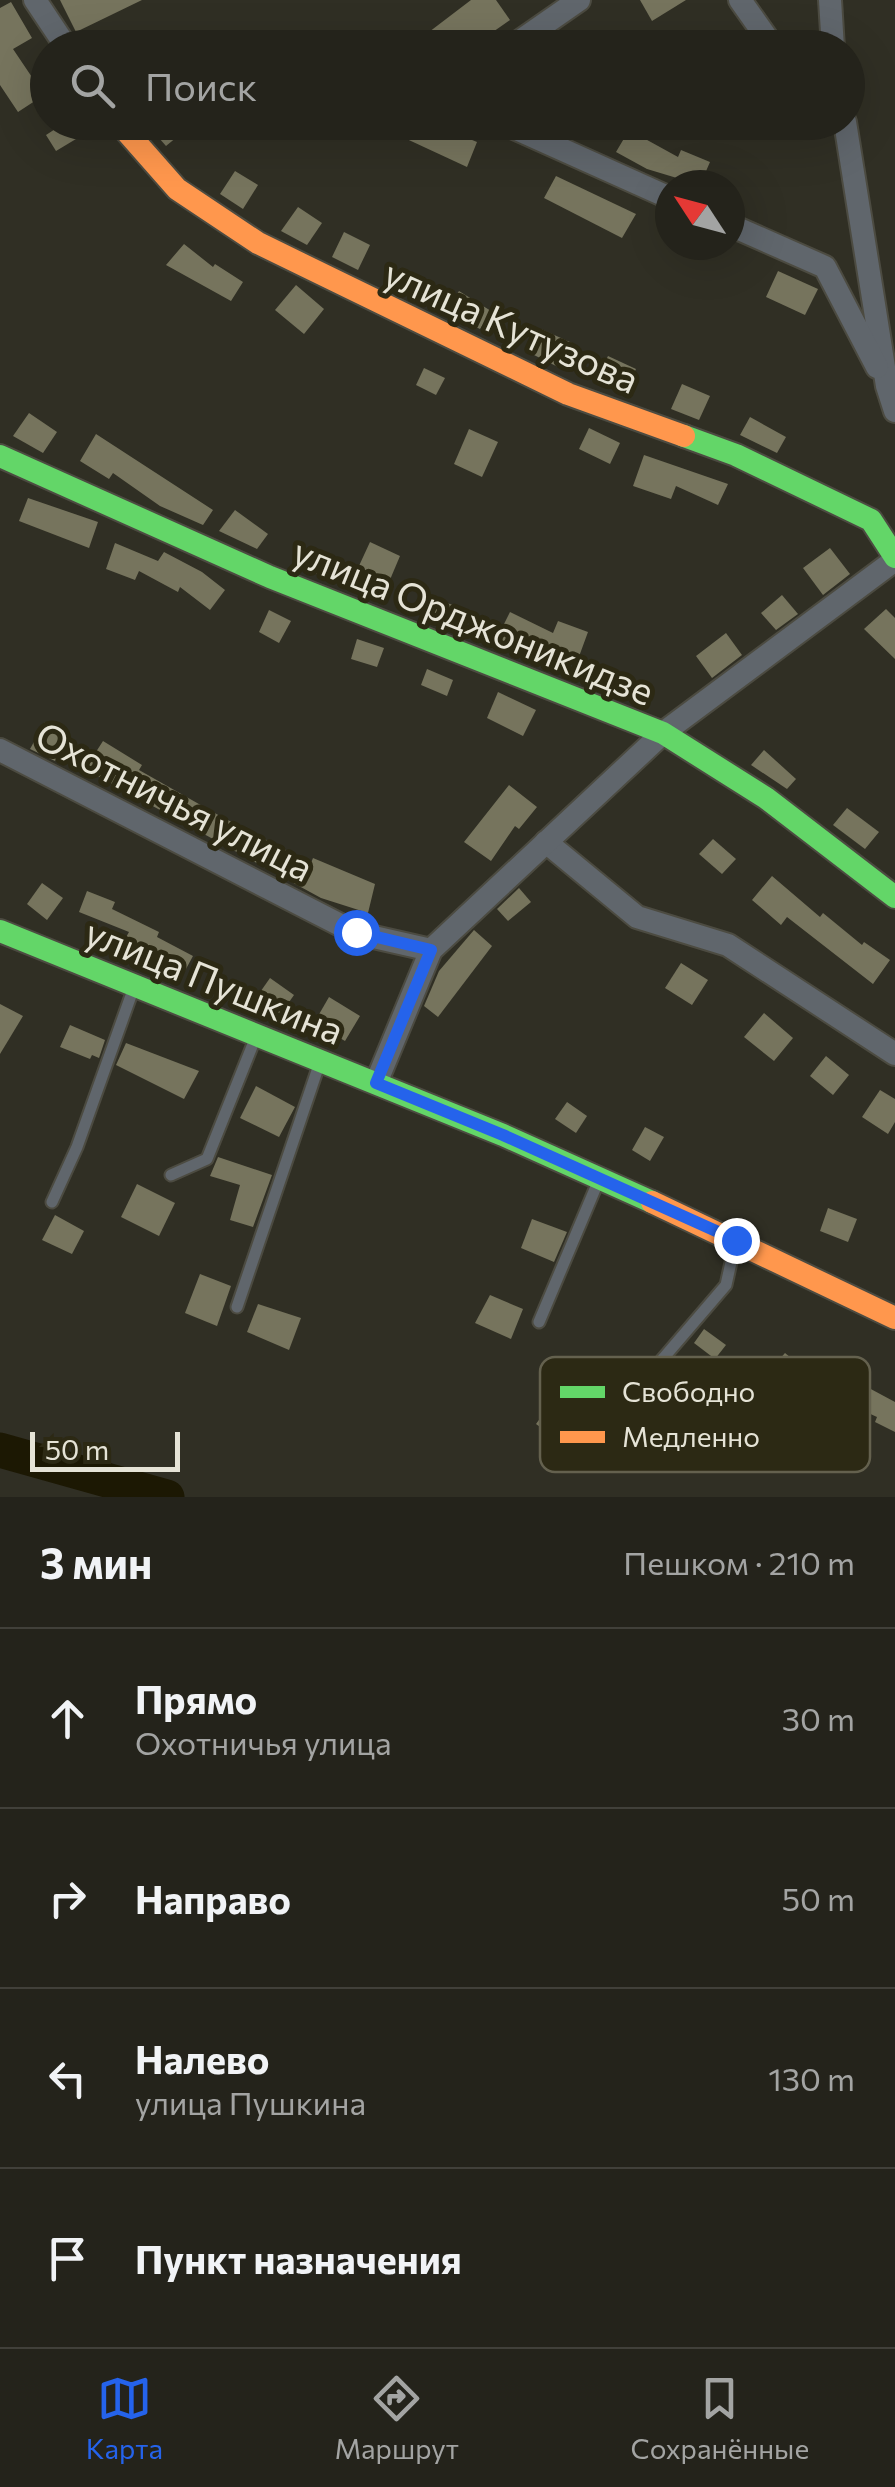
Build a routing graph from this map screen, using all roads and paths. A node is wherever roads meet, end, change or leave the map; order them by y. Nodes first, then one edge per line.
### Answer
1 (35, 0) edge
2 (578, 0) edge
3 (740, 0) edge
4 (830, 0) edge
5 (55, 30) edge
6 (536, 30) edge
7 (761, 30) edge
8 (832, 30) edge
9 (134, 140) edge
10 (541, 140) edge
11 (848, 140) edge
12 (655, 191) edge
13 (745, 231) edge
14 (887, 386) junction
15 (895, 411) edge
16 (0, 456) edge
17 (895, 558) edge
18 (663, 733) junction
19 (0, 750) edge
20 (546, 842) junction
21 (895, 897) edge
22 (0, 931) edge
23 (431, 950) junction
24 (134, 986) junction
25 (257, 1035) junction
26 (895, 1054) edge
27 (320, 1061) junction
28 (376, 1083) junction
29 (171, 1174) dead end
30 (600, 1178) junction
31 (52, 1202) dead end
32 (736, 1240) junction
33 (237, 1307) dead end
34 (895, 1318) edge
35 (539, 1322) dead end
36 (664, 1357) edge

1 - 5 street
2 - 6 street
3 - 7 street
4 - 8 street
9 - 17 street, улица Кутузова
10 - 12 street
11 - 14 street
13 - 14 street
14 - 15 street
16 - 18 street, улица Орджоникидзе
17 - 18 street
18 - 20 street
18 - 21 street, улица Орджоникидзе
19 - 23 street, Охотничья улица
20 - 23 street
20 - 26 street
22 - 24 street, улица Пушкина
23 - 28 street
24 - 25 street, улица Пушкина
24 - 31 lane
25 - 27 street, улица Пушкина
25 - 29 lane
27 - 28 street, улица Пушкина
27 - 33 lane
28 - 30 street, улица Пушкина
30 - 32 street, улица Пушкина
30 - 35 lane
32 - 34 street, улица Пушкина
32 - 36 lane

